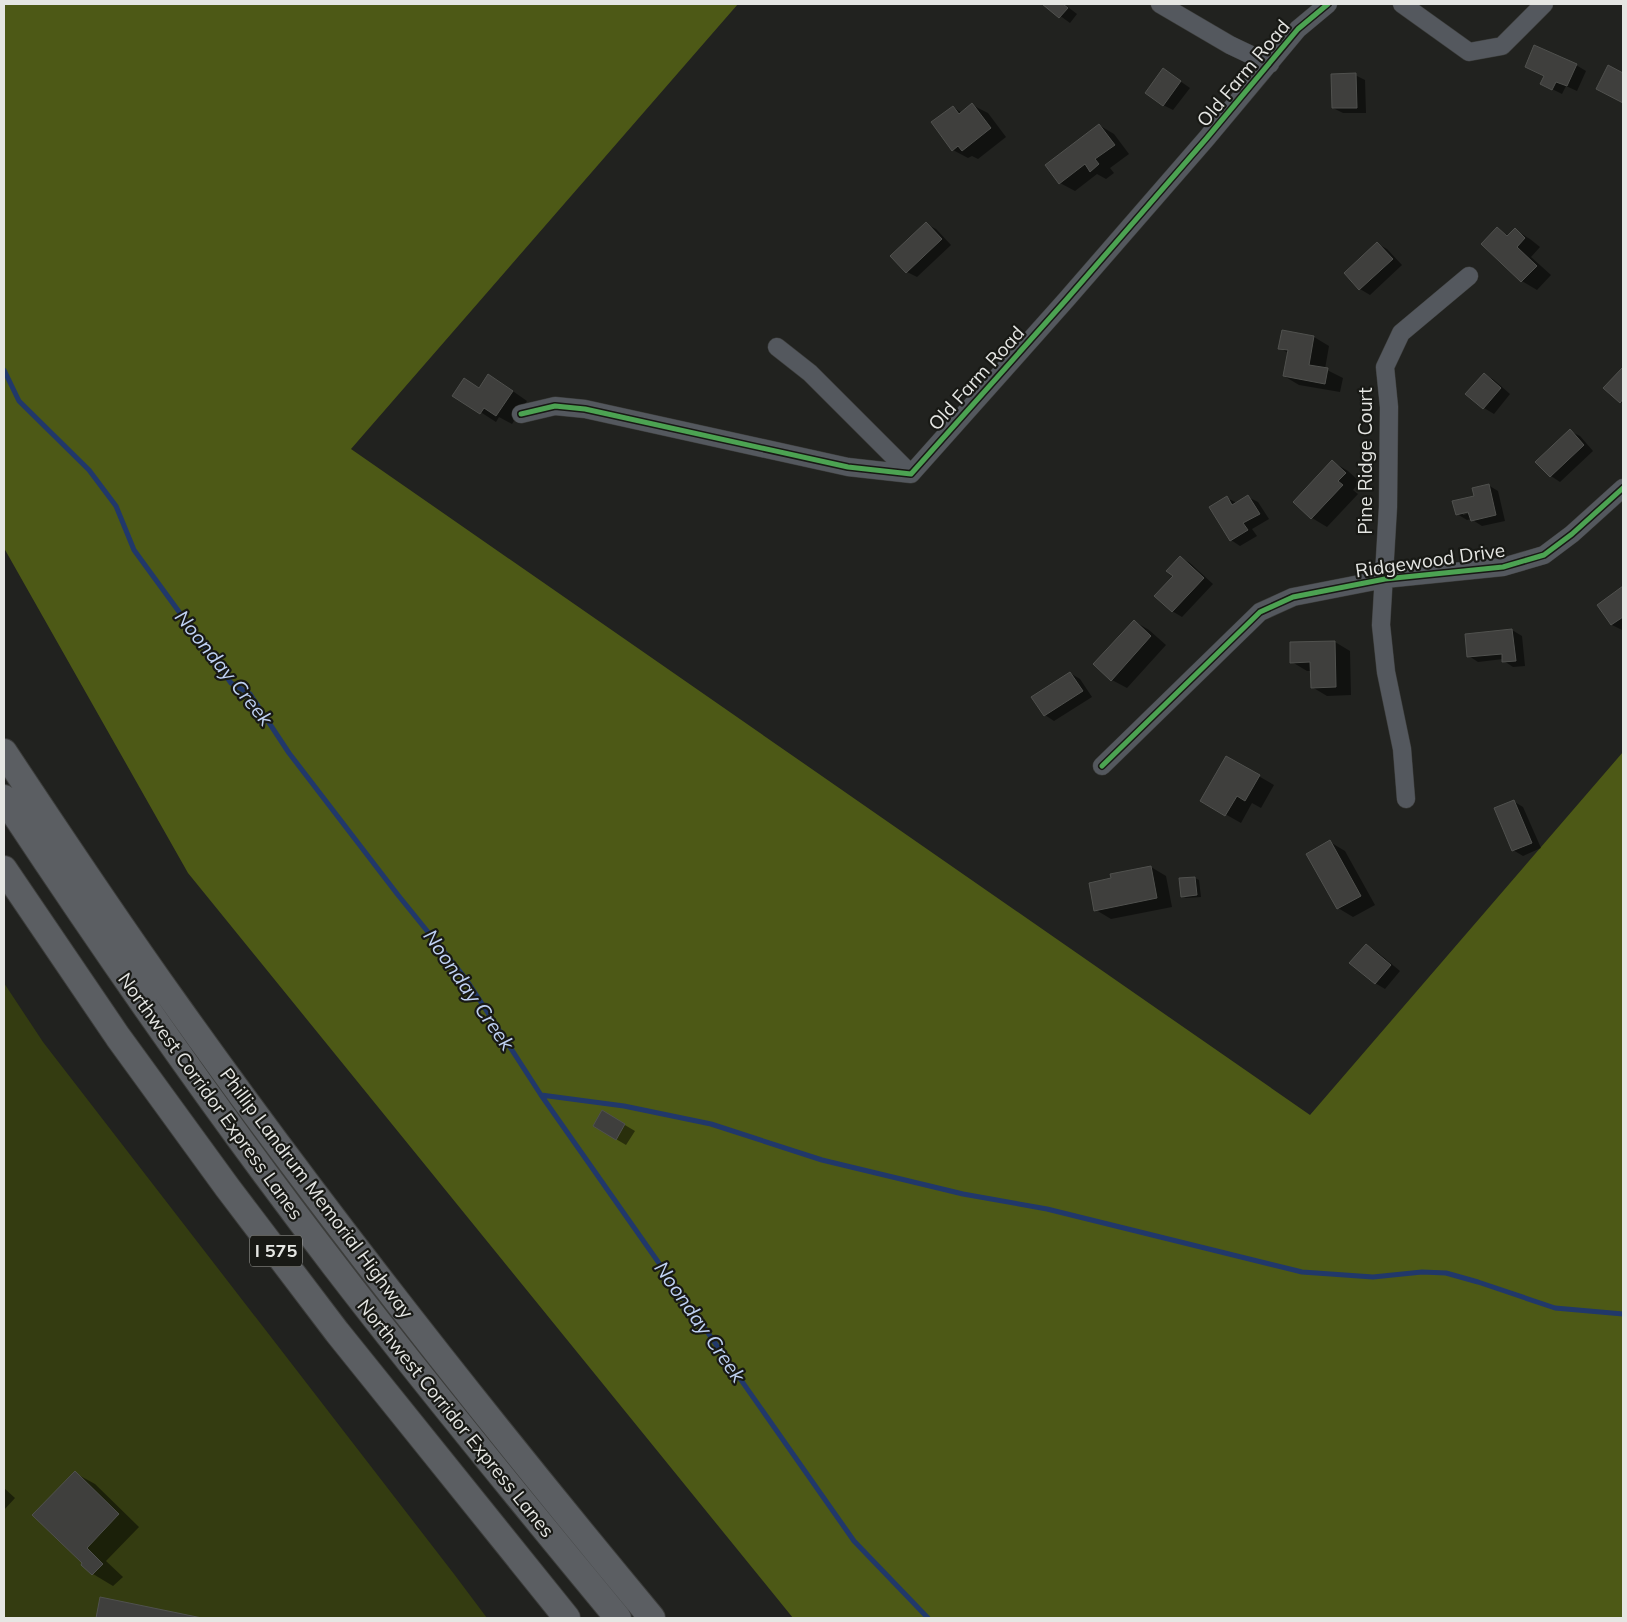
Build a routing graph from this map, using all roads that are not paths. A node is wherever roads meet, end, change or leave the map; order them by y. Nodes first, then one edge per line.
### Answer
1 (1160, 4) edge
2 (1328, 4) edge
3 (1402, 4) edge
4 (1544, 4) edge
5 (1270, 64) junction
6 (1469, 276) dead end
7 (777, 347) dead end
8 (521, 414) dead end
9 (911, 474) junction
10 (1623, 488) edge
11 (1385, 579) junction
12 (4, 752) edge
13 (1102, 766) dead end
14 (4, 798) edge
15 (1406, 799) dead end
16 (4, 869) edge
17 (567, 1618) edge
18 (618, 1618) edge
19 (652, 1618) edge

1 - 5 street
2 - 5 street, Old Farm Road
3 - 4 street
5 - 9 street, Old Farm Road
6 - 11 street, Pine Ridge Court
7 - 9 street
8 - 9 street
10 - 11 street, Ridgewood Drive
11 - 13 street, Ridgewood Drive
11 - 15 street, Pine Ridge Court
12 - 19 highway, Phillip Landrum Memorial Highway
14 - 18 highway, Northwest Corridor Express Lanes
16 - 17 highway, I 575

